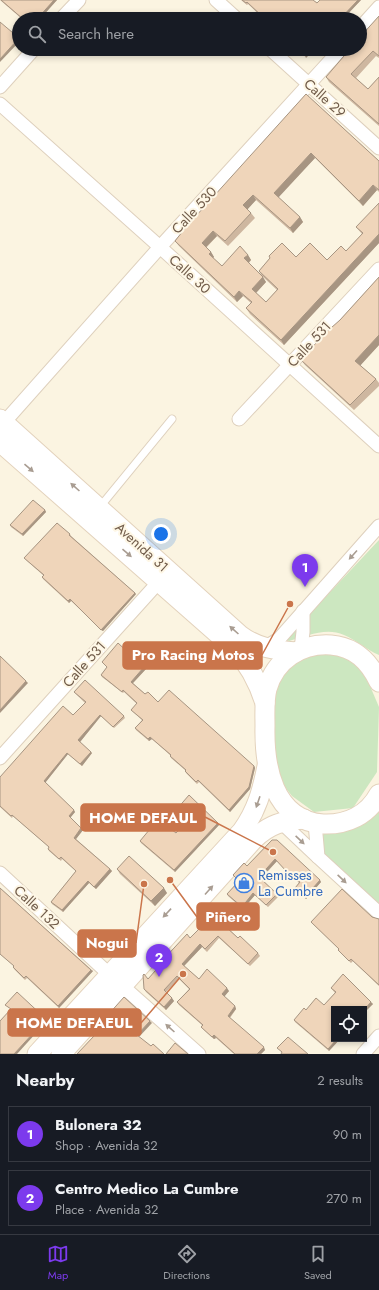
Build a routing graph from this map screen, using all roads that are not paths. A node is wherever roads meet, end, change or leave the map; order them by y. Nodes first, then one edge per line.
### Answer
1 (79, 0) edge
2 (216, 0) edge
3 (379, 7) edge
4 (68, 12) edge
5 (229, 12) edge
6 (367, 20) edge
7 (28, 56) edge
8 (278, 56) edge
9 (335, 56) edge
10 (310, 85) junction
11 (0, 87) edge
12 (0, 104) edge
13 (379, 148) edge
14 (160, 247) junction
15 (379, 269) edge
16 (290, 365) junction
17 (172, 419) dead end
18 (238, 419) dead end
19 (1, 423) edge
20 (0, 442) edge
21 (379, 446) edge
22 (99, 508) junction
23 (379, 526) edge
24 (164, 576) junction
25 (303, 611) junction
26 (264, 648) junction
27 (298, 651) junction
28 (379, 682) edge
29 (265, 703) junction
30 (0, 758) edge
31 (267, 764) junction
32 (379, 794) edge
33 (309, 821) junction
34 (281, 822) junction
35 (318, 857) junction
36 (0, 873) edge
37 (379, 913) edge
38 (117, 980) junction
39 (379, 1036) edge
40 (37, 1054) edge
41 (61, 1054) edge
42 (199, 1054) edge
43 (363, 1054) edge

1 - 4 street
2 - 5 street
3 - 6 street
7 - 11 street
8 - 10 street, Calle 29
9 - 10 street, Calle 530
10 - 13 street, Calle 29
10 - 14 street, Calle 530
12 - 14 street, Calle 30
14 - 16 street, Calle 30
14 - 19 street, Calle 530
15 - 16 street, Calle 531
16 - 18 street, Calle 531
16 - 21 street, Calle 30
17 - 22 lane
22 -> 19 main road, Avenida 31
20 -> 24 main road, Avenida 31
22 - 24 main road, Avenida 31
23 -> 25 street
26 -> 24 main road, Avenida 31
24 - 29 main road, Avenida 31
24 - 30 street, Calle 531
25 - 26 street
25 - 27 street
26 - 27 main road, Avenida 31
27 - 28 main road
27 - 29 main road
29 - 31 main road
31 - 33 main road
31 -> 38 main road
32 - 33 main road
33 - 34 main road
33 - 35 street
34 -> 35 street
38 -> 34 main road
35 -> 37 street
36 - 38 street, Calle 132
38 - 40 main road
38 - 41 main road
42 -> 38 street, Calle 132
39 - 43 street

